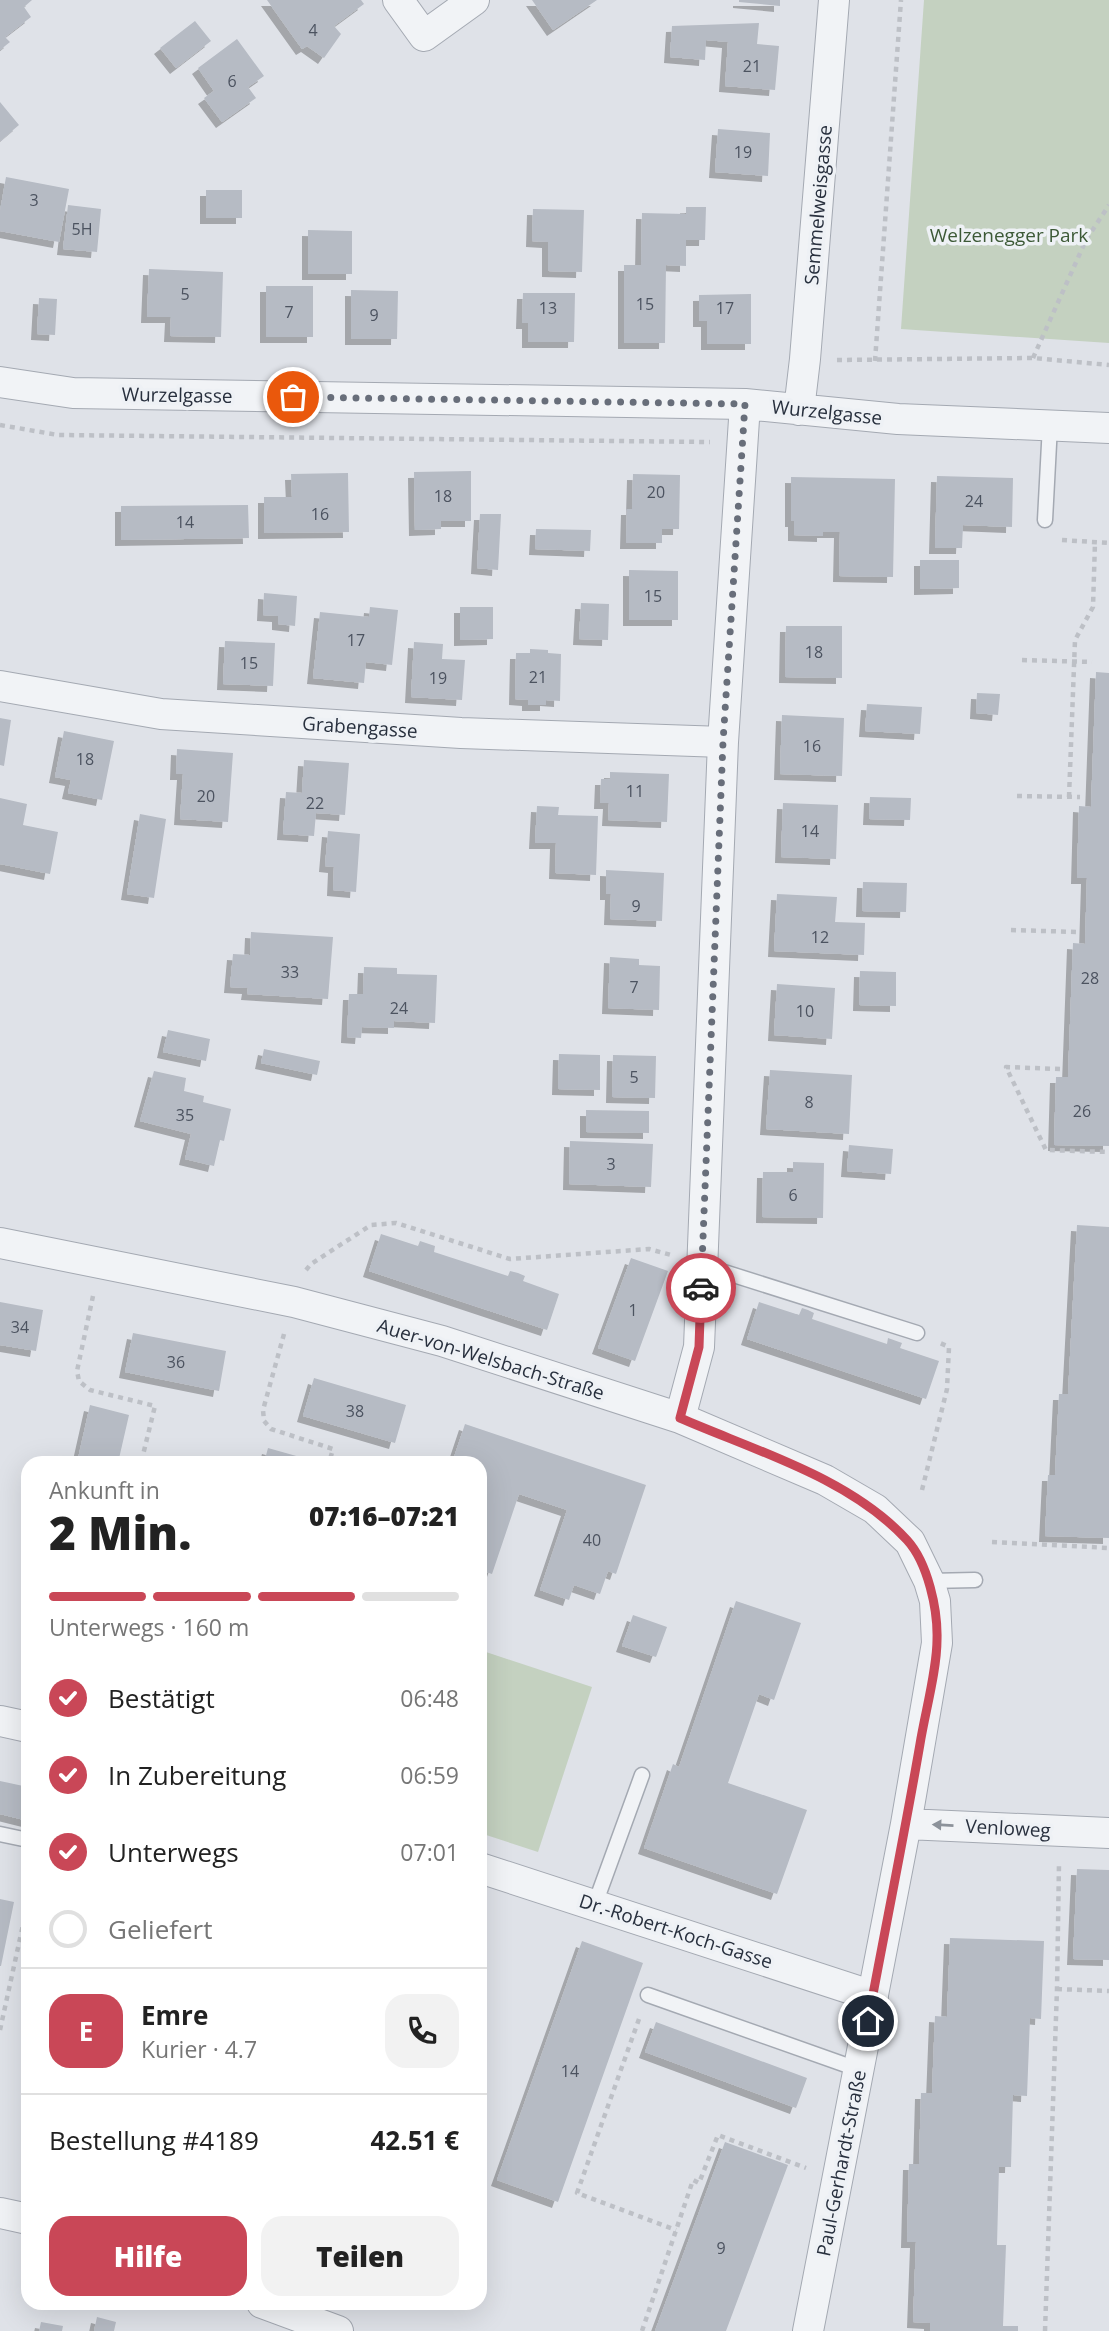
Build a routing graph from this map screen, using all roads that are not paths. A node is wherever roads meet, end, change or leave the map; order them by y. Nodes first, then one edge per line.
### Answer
1 (398, 0) edge
2 (474, 0) edge
3 (834, 0) edge
4 (0, 382) edge
5 (745, 404) junction
6 (799, 410) junction
7 (1050, 425) junction
8 (1109, 428) edge
9 (1045, 520) dead end
10 (0, 685) edge
11 (723, 742) junction
12 (0, 1243) edge
13 (702, 1265) junction
14 (917, 1334) road end
15 (680, 1418) junction
16 (975, 1580) dead end
17 (929, 1581) junction
18 (0, 1721) edge
19 (21, 1726) edge
20 (642, 1775) dead end
21 (906, 1824) junction
22 (1109, 1833) edge
23 (0, 1834) edge
24 (21, 1838) edge
25 (487, 1870) edge
26 (594, 1904) junction
27 (648, 1995) road end
28 (873, 1997) junction
29 (860, 2070) junction
30 (0, 2213) edge
31 (21, 2218) edge
32 (270, 2314) edge
33 (338, 2331) edge
34 (808, 2331) edge

1 - 2 street
3 - 6 street, Semmelweisgasse
4 - 5 street, Wurzelgasse
5 - 6 street, Wurzelgasse
5 - 11 street
6 - 7 street, Wurzelgasse
7 - 8 street, Wurzelgasse
7 - 9 lane
10 - 11 street, Grabengasse
11 - 13 street
12 - 15 street, Auer-von-Welsbach-Straße
13 - 14 lane
13 - 15 street
15 - 17 street, Auer-von-Welsbach-Straße
16 - 17 lane
17 - 21 street, Paul-Gerhardt-Straße
18 - 19 street
20 - 26 lane
22 -> 21 street, Venloweg
21 - 28 street, Paul-Gerhardt-Straße
23 - 24 lane
25 - 26 street, Dr.-Robert-Koch-Gasse
26 - 28 street, Dr.-Robert-Koch-Gasse
27 - 29 lane
28 - 29 street, Paul-Gerhardt-Straße
29 - 34 street, Paul-Gerhardt-Straße
30 - 31 street
32 - 33 street

